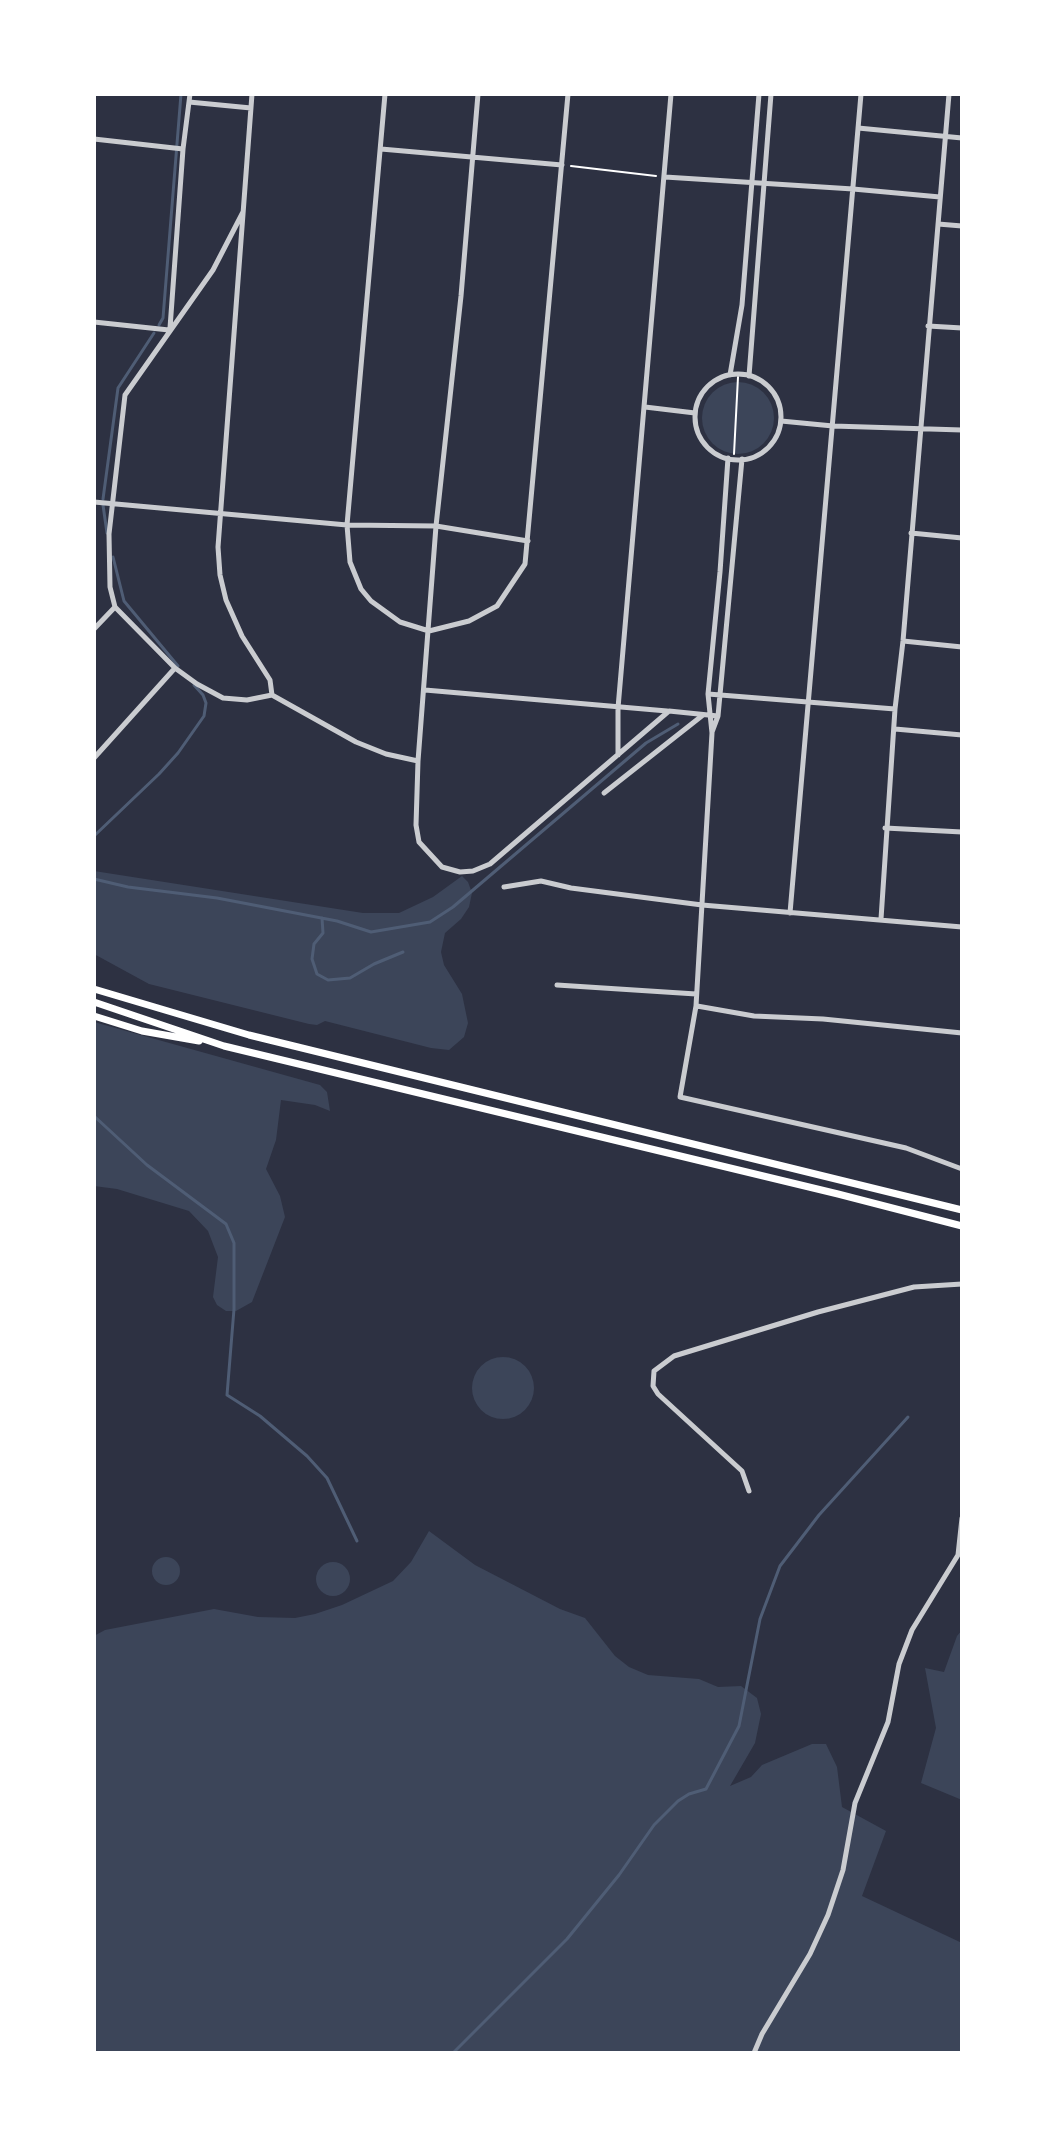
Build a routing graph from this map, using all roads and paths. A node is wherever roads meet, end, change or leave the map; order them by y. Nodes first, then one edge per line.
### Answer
1 (190, 94) edge
2 (252, 94) edge
3 (385, 94) edge
4 (478, 94) edge
5 (568, 94) edge
6 (671, 94) edge
7 (759, 94) edge
8 (771, 94) edge
9 (861, 94) edge
10 (949, 94) edge
11 (189, 102) junction
12 (251, 108) junction
13 (858, 128) junction
14 (944, 137) junction
15 (962, 138) edge
16 (94, 139) edge
17 (180, 149) junction
18 (381, 149) junction
19 (474, 155) junction
20 (562, 165) junction
21 (665, 177) junction
22 (751, 184) junction
23 (762, 185) junction
24 (853, 189) junction
25 (940, 197) junction
26 (243, 212) junction
27 (938, 224) junction
28 (962, 226) edge
29 (94, 322) edge
30 (928, 326) junction
31 (962, 328) edge
32 (169, 329) junction
33 (738, 374) junction
34 (730, 375) junction
35 (749, 376) junction
36 (645, 407) junction
37 (695, 413) junction
38 (781, 421) junction
39 (833, 426) junction
40 (921, 428) junction
41 (962, 430) edge
42 (731, 459) junction
43 (742, 459) junction
44 (94, 502) edge
45 (111, 504) junction
46 (218, 515) junction
47 (347, 525) junction
48 (436, 526) junction
49 (911, 533) junction
50 (962, 538) edge
51 (528, 541) junction
52 (115, 607) junction
53 (94, 629) edge
54 (429, 631) junction
55 (903, 641) junction
56 (962, 647) edge
57 (175, 668) junction
58 (425, 690) junction
59 (708, 694) junction
60 (720, 694) junction
61 (272, 695) junction
62 (809, 702) junction
63 (618, 708) junction
64 (895, 709) junction
65 (669, 711) junction
66 (706, 714) junction
67 (718, 716) junction
68 (895, 729) junction
69 (712, 733) junction
70 (962, 735) edge
71 (618, 756) junction
72 (94, 758) edge
73 (418, 761) junction
74 (604, 793) dead end
75 (885, 828) junction
76 (962, 832) edge
77 (504, 887) dead end
78 (702, 905) junction
79 (790, 913) junction
80 (881, 919) junction
81 (962, 927) edge
82 (557, 985) dead end
83 (94, 989) edge
84 (696, 994) junction
85 (94, 1002) edge
86 (696, 1006) junction
87 (94, 1016) edge
88 (962, 1033) edge
89 (224, 1046) junction
90 (962, 1169) edge
91 (962, 1210) edge
92 (962, 1226) edge
93 (962, 1284) edge
94 (749, 1491) dead end
95 (962, 1518) edge
96 (754, 2053) edge

1 - 11 street
2 - 12 street
3 - 18 street
4 - 19 street
5 - 20 street
6 - 21 street
7 - 22 street
8 - 23 street
9 - 13 street
10 - 14 street
11 - 12 street
11 - 17 street
12 - 26 street
13 - 14 street
13 - 24 street
14 - 15 street
14 - 25 street
16 - 17 street
17 - 32 street
18 - 19 street
18 - 47 street
19 - 20 street
19 - 48 street
20 - 21 path
20 - 51 street
21 - 22 street
21 - 36 street
22 - 23 street
22 - 34 street
23 - 24 street
23 - 35 street
24 - 25 street
24 - 39 street
25 - 27 street
26 - 32 street
26 - 46 street
27 - 28 street
27 - 30 street
29 - 32 street
30 - 31 street
30 - 40 street
32 - 45 street
33 - 34 street
33 - 35 street
33 - 42 path
34 - 37 street
35 - 38 street
36 - 37 street
36 - 63 street
37 - 42 street
38 - 39 street
38 - 43 street
39 - 40 street
39 - 62 street
40 - 41 street
40 - 49 street
42 - 43 street
42 - 59 street
43 - 60 street
44 - 45 street
45 - 46 street
45 - 52 street
46 - 47 street
46 - 61 street
47 - 48 street
47 - 54 street
48 - 51 street
48 - 54 street
49 - 50 street
49 - 55 street
51 - 54 street
52 - 53 street
52 - 57 street
54 - 58 street
55 - 56 street
55 - 64 street
57 - 61 street
57 - 72 street
58 - 63 street
58 - 73 street
59 - 60 street
59 - 66 street
60 - 62 street
60 - 67 street
61 - 73 street
62 - 64 street
62 - 79 street
63 - 65 street
63 - 71 street
64 - 68 street
65 - 66 street
65 - 71 street
66 - 67 street
66 - 69 street
66 - 74 street
67 - 69 street
68 - 70 street
68 - 75 street
69 - 78 street
71 - 73 street
75 - 76 street
75 - 80 street
77 - 78 street
78 - 79 street
78 - 84 street
79 - 80 street
80 - 81 street
82 - 84 street
83 - 91 main road
84 - 86 street
85 - 89 main road
86 - 88 street
86 - 90 street
87 - 89 main road
89 - 92 main road
93 - 94 street
95 - 96 street

